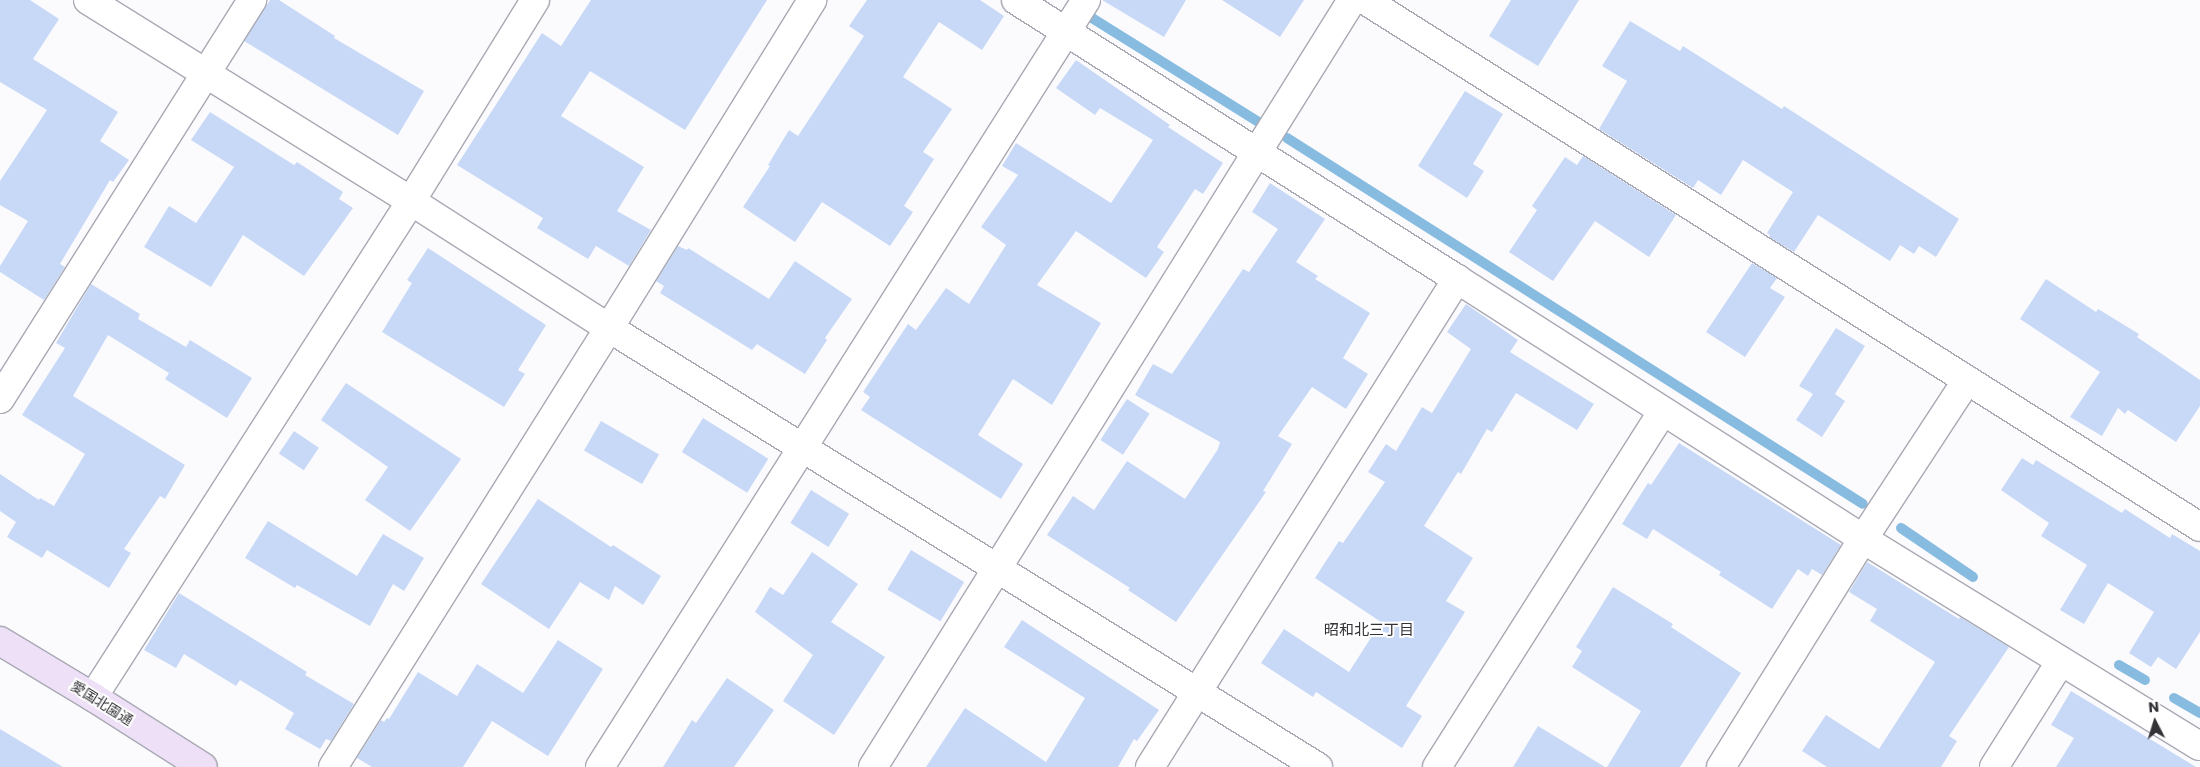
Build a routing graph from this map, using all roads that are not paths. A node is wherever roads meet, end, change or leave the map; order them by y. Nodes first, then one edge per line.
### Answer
1 (88, 0) edge
2 (252, 0) edge
3 (535, 0) edge
4 (812, 0) edge
5 (1016, 0) edge
6 (1086, 0) edge
7 (1352, 0) edge
8 (1365, 0) edge
9 (1066, 32) junction
10 (207, 74) junction
11 (1258, 154) junction
12 (411, 200) junction
13 (1457, 279) junction
14 (609, 328) junction
15 (1967, 380) junction
16 (0, 399) edge
17 (1662, 412) junction
18 (804, 446) junction
19 (2200, 526) edge
20 (1863, 540) junction
21 (998, 569) junction
22 (0, 641) edge
23 (2061, 661) junction
24 (1197, 692) junction
25 (93, 697) junction
26 (2200, 746) edge
27 (203, 767) edge
28 (333, 767) edge
29 (600, 767) edge
30 (873, 767) edge
31 (1150, 767) edge
32 (1318, 767) edge
33 (1437, 767) edge
34 (1721, 767) edge
35 (1994, 767) edge

1 - 10 street
2 - 10 street
3 - 12 street
4 - 14 street
5 - 9 street
6 - 9 street
7 - 11 street
8 - 15 street
9 - 11 street
9 - 18 street
10 - 12 street
10 - 16 street
11 - 13 street
11 - 21 street
12 - 14 street
12 - 25 street
13 - 17 street
13 - 24 street
14 - 18 street
14 - 28 street
15 - 19 street
15 - 20 street
17 - 20 street
17 - 33 street
18 - 21 street
18 - 29 street
20 - 23 street
20 - 34 street
21 - 24 street
21 - 30 street
22 - 25 street, 愛国北園通
23 - 26 street
23 - 35 street
24 - 31 street
24 - 32 street
25 - 27 street, 愛国北園通

